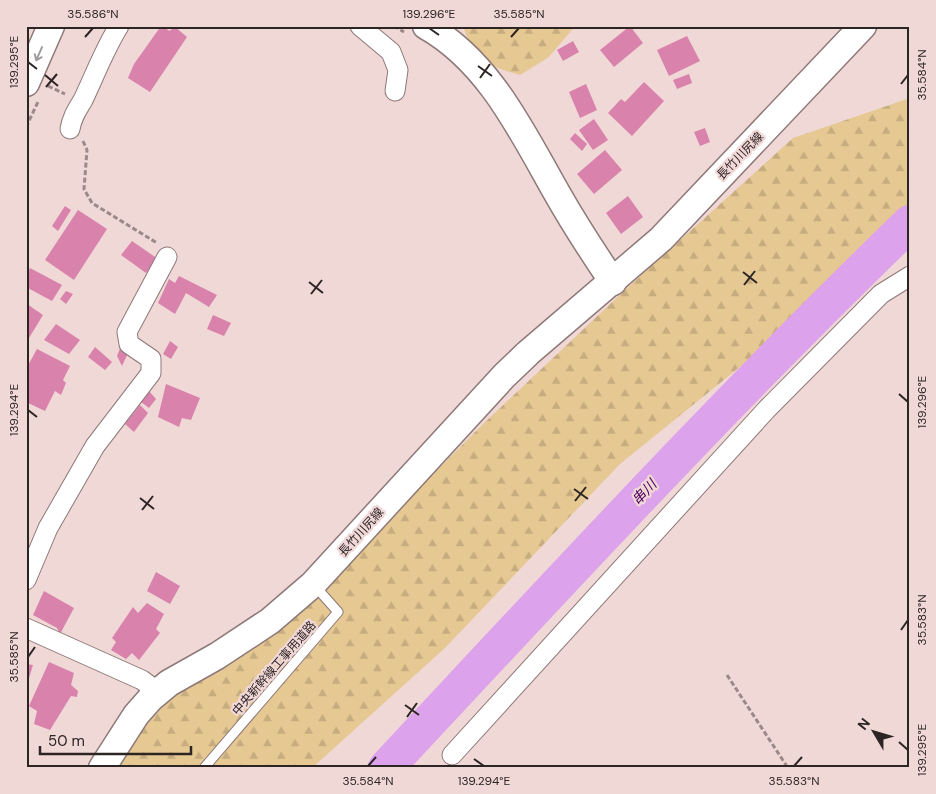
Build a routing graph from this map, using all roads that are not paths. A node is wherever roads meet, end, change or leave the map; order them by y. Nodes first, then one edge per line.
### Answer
1 (51, 26) edge
2 (119, 26) edge
3 (360, 26) edge
4 (863, 26) edge
5 (419, 31) edge
6 (26, 82) edge
7 (395, 91) dead end
8 (70, 129) road end
9 (168, 257) road end
10 (910, 276) edge
11 (613, 282) junction
12 (26, 580) edge
13 (313, 584) junction
14 (26, 628) edge
15 (158, 692) junction
16 (452, 755) dead end
17 (102, 768) edge
18 (204, 768) edge

1 -> 6 main road
2 - 8 street
3 - 7 street
4 - 11 main road, 長竹川尻線
5 - 11 main road
9 - 12 street
10 - 16 street
11 - 13 main road, 長竹川尻線
13 - 15 main road, 長竹川尻線
13 - 18 lane, 中央新幹線工事用道路
14 - 15 street
15 - 17 main road, 長竹川尻線

